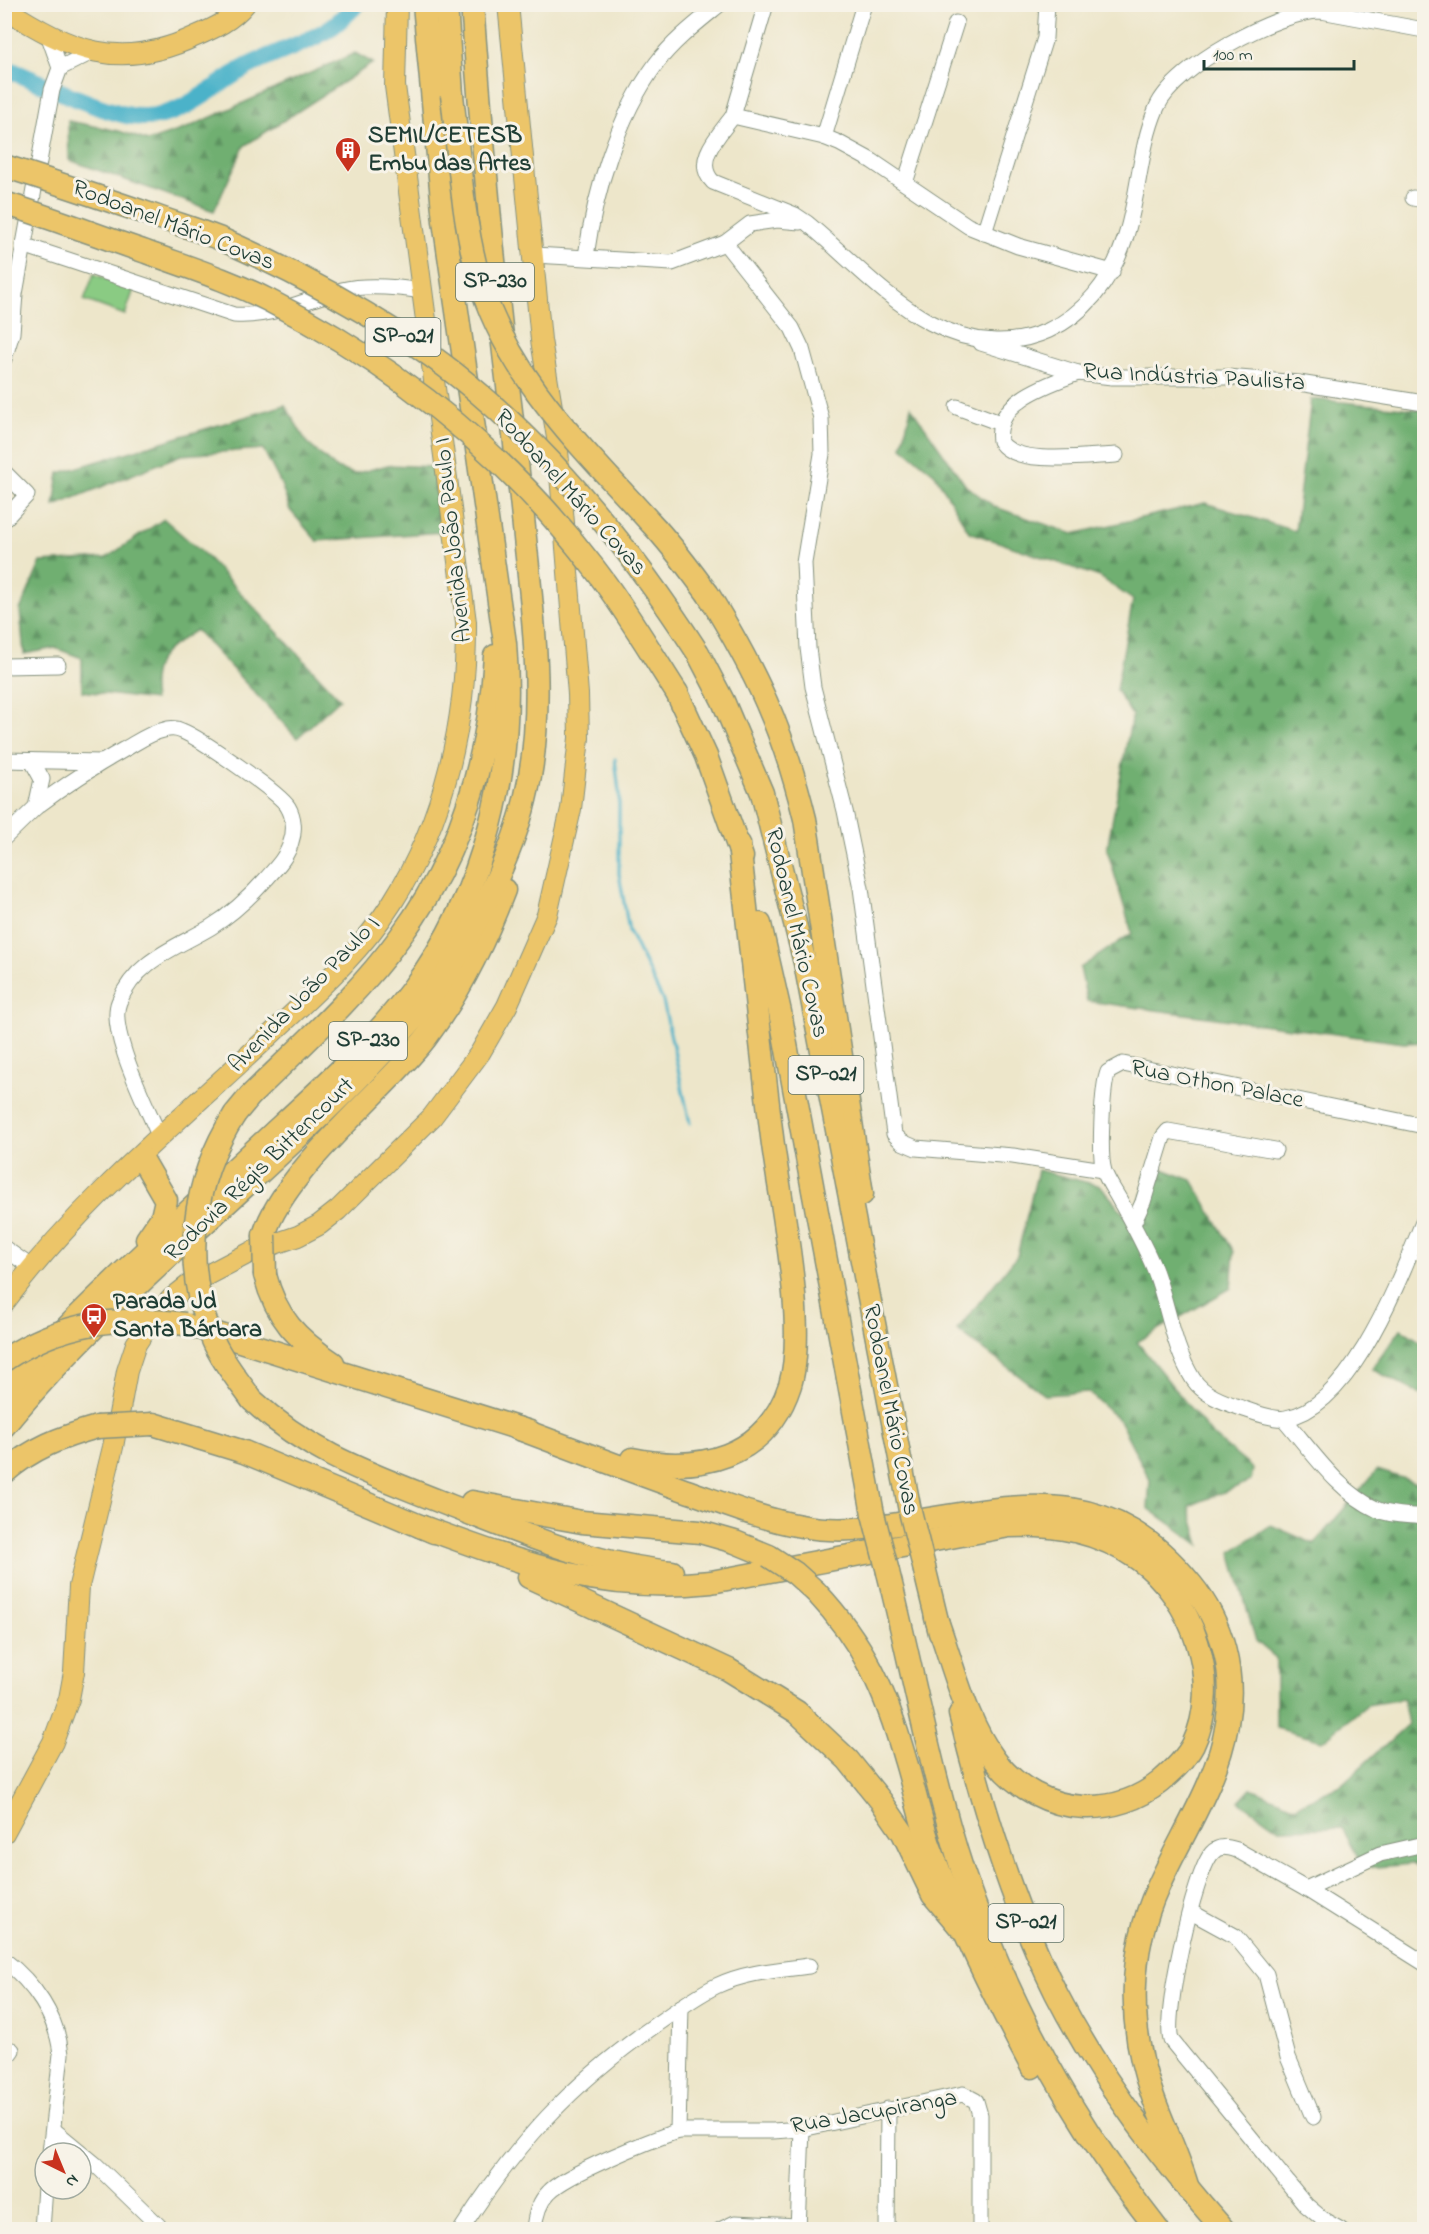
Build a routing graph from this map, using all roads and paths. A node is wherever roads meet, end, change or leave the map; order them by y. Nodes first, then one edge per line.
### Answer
1 (397, 4) edge
2 (446, 4) edge
3 (472, 4) edge
4 (508, 4) edge
5 (720, 4) edge
6 (766, 4) edge
7 (864, 4) edge
8 (1047, 4) edge
9 (4, 8) edge
10 (244, 8) edge
11 (424, 9) edge
12 (1354, 11) edge
13 (956, 23) dead end
14 (1425, 30) edge
15 (49, 37) junction
16 (92, 52) junction
17 (58, 70) junction
18 (733, 116) junction
19 (824, 136) junction
20 (4, 166) edge
21 (905, 183) junction
22 (4, 204) edge
23 (807, 222) junction
24 (984, 233) junction
25 (725, 243) junction
26 (23, 245) junction
27 (535, 255) junction
28 (586, 256) junction
29 (1112, 272) junction
30 (422, 291) junction
31 (966, 339) junction
32 (4, 359) edge
33 (1078, 373) junction
34 (1425, 403) edge
35 (957, 407) dead end
36 (1000, 423) junction
37 (1116, 455) dead end
38 (4, 472) edge
39 (4, 520) edge
40 (494, 571) junction
41 (58, 665) dead end
42 (4, 666) edge
43 (4, 760) edge
44 (32, 761) junction
45 (100, 762) junction
46 (36, 807) junction
47 (4, 838) edge
48 (514, 839) junction
49 (739, 844) junction
50 (1425, 1126) edge
51 (160, 1138) junction
52 (1275, 1150) dead end
53 (141, 1157) junction
54 (1103, 1170) junction
55 (1425, 1220) edge
56 (1133, 1224) junction
57 (4, 1248) edge
58 (31, 1267) junction
59 (4, 1303) edge
60 (75, 1319) junction
61 (4, 1360) edge
62 (882, 1368) junction
63 (355, 1377) junction
64 (4, 1395) edge
65 (1284, 1419) junction
66 (4, 1426) edge
67 (517, 1428) junction
68 (4, 1473) edge
69 (412, 1490) junction
70 (1425, 1517) edge
71 (420, 1526) junction
72 (766, 1564) junction
73 (936, 1618) junction
74 (4, 1833) edge
75 (1425, 1844) edge
76 (1306, 1889) junction
77 (1191, 1912) junction
78 (960, 1927) junction
79 (4, 1960) edge
80 (1425, 1963) edge
81 (809, 1966) dead end
82 (681, 2007) junction
83 (1070, 2106) junction
84 (888, 2109) junction
85 (1313, 2117) dead end
86 (802, 2129) junction
87 (55, 2131) junction
88 (678, 2131) junction
89 (53, 2141) edge
90 (1188, 2189) junction
91 (44, 2201) edge
92 (798, 2228) edge
93 (42, 2229) edge
94 (163, 2229) edge
95 (461, 2229) edge
96 (534, 2229) edge
97 (720, 2229) edge
98 (887, 2229) edge
99 (980, 2229) edge
100 (1158, 2229) edge
101 (1224, 2229) edge
102 (1341, 2229) edge

1 - 30 main road, Avenida João Paulo I
2 - 62 highway, bridge
3 - 48 highway, Rodovia Régis Bittencourt / SP-230
4 - 27 main road
5 - 28 street
6 - 18 street
7 - 19 street
8 - 24 street
9 - 15 main road
10 - 16 main road
11 - 40 highway, Rodovia Régis Bittencourt / SP-230
12 - 14 street
12 - 29 street
13 - 21 street
15 - 16 main road
15 - 17 street
16 - 17 street
17 - 26 street
18 - 19 street
18 - 23 street, Rua Indústria Paulista
19 - 21 street
20 - 62 highway, Rodoanel Mário Covas / SP-021, bridge
21 - 24 street
22 - 49 highway, Rodoanel Mário Covas / SP-021, bridge
23 - 25 street
23 - 31 street, Rua Indústria Paulista
24 - 29 street
25 - 28 street
25 - 54 street
26 - 30 street
26 - 32 street
27 - 28 street
27 - 74 main road
29 - 31 street
30 - 51 main road, Avenida João Paulo I
31 - 33 street, Rua Indústria Paulista
33 - 34 street, Rua Indústria Paulista
33 - 36 street
35 - 36 street
36 - 37 street
38 - 39 street
40 - 60 highway, Rodovia Régis Bittencourt / SP-230
40 - 69 highway, bridge
41 - 42 street
43 - 44 street
44 - 45 street
44 - 46 street
45 - 46 street
45 - 51 street
46 - 47 street
48 - 63 highway, bridge
48 - 66 highway, Rodovia Régis Bittencourt / SP-230
49 - 67 highway
49 - 83 highway, Rodoanel Mário Covas / SP-021, bridge
50 - 54 street, Rua Othon Palace
51 - 53 main road, Avenida João Paulo I
52 - 56 street
53 - 58 main road, Avenida João Paulo I
53 - 60 highway
54 - 56 street
55 - 65 street
56 - 65 street
57 - 58 street
58 - 59 main road, Avenida João Paulo I
60 - 64 highway, Rodovia Régis Bittencourt / SP-230
61 - 63 highway, bridge
62 - 73 highway, Rodoanel Mário Covas / SP-021, bridge
63 - 67 highway
65 - 70 street
67 - 90 highway
68 - 71 highway, bridge
69 - 72 highway
69 - 72 highway
71 - 72 highway
71 - 78 highway
72 - 73 highway
72 - 78 highway, bridge
73 - 90 highway, Rodoanel Mário Covas / SP-021
75 - 76 street
76 - 77 street
76 - 80 street
77 - 85 street
77 - 102 street
78 - 83 highway
79 - 87 street
81 - 82 street
82 - 88 street
82 - 95 street
83 - 100 highway, Rodoanel Mário Covas / SP-021
84 - 86 street, Rua Jacupiranga
84 - 98 street
84 - 99 street, Rua Jacupiranga
86 - 88 street, Rua Jacupiranga
86 - 92 street
87 - 89 street
87 - 94 street
88 - 96 street
90 - 101 highway, Rodoanel Mário Covas / SP-021
91 - 93 street
92 - 97 street

